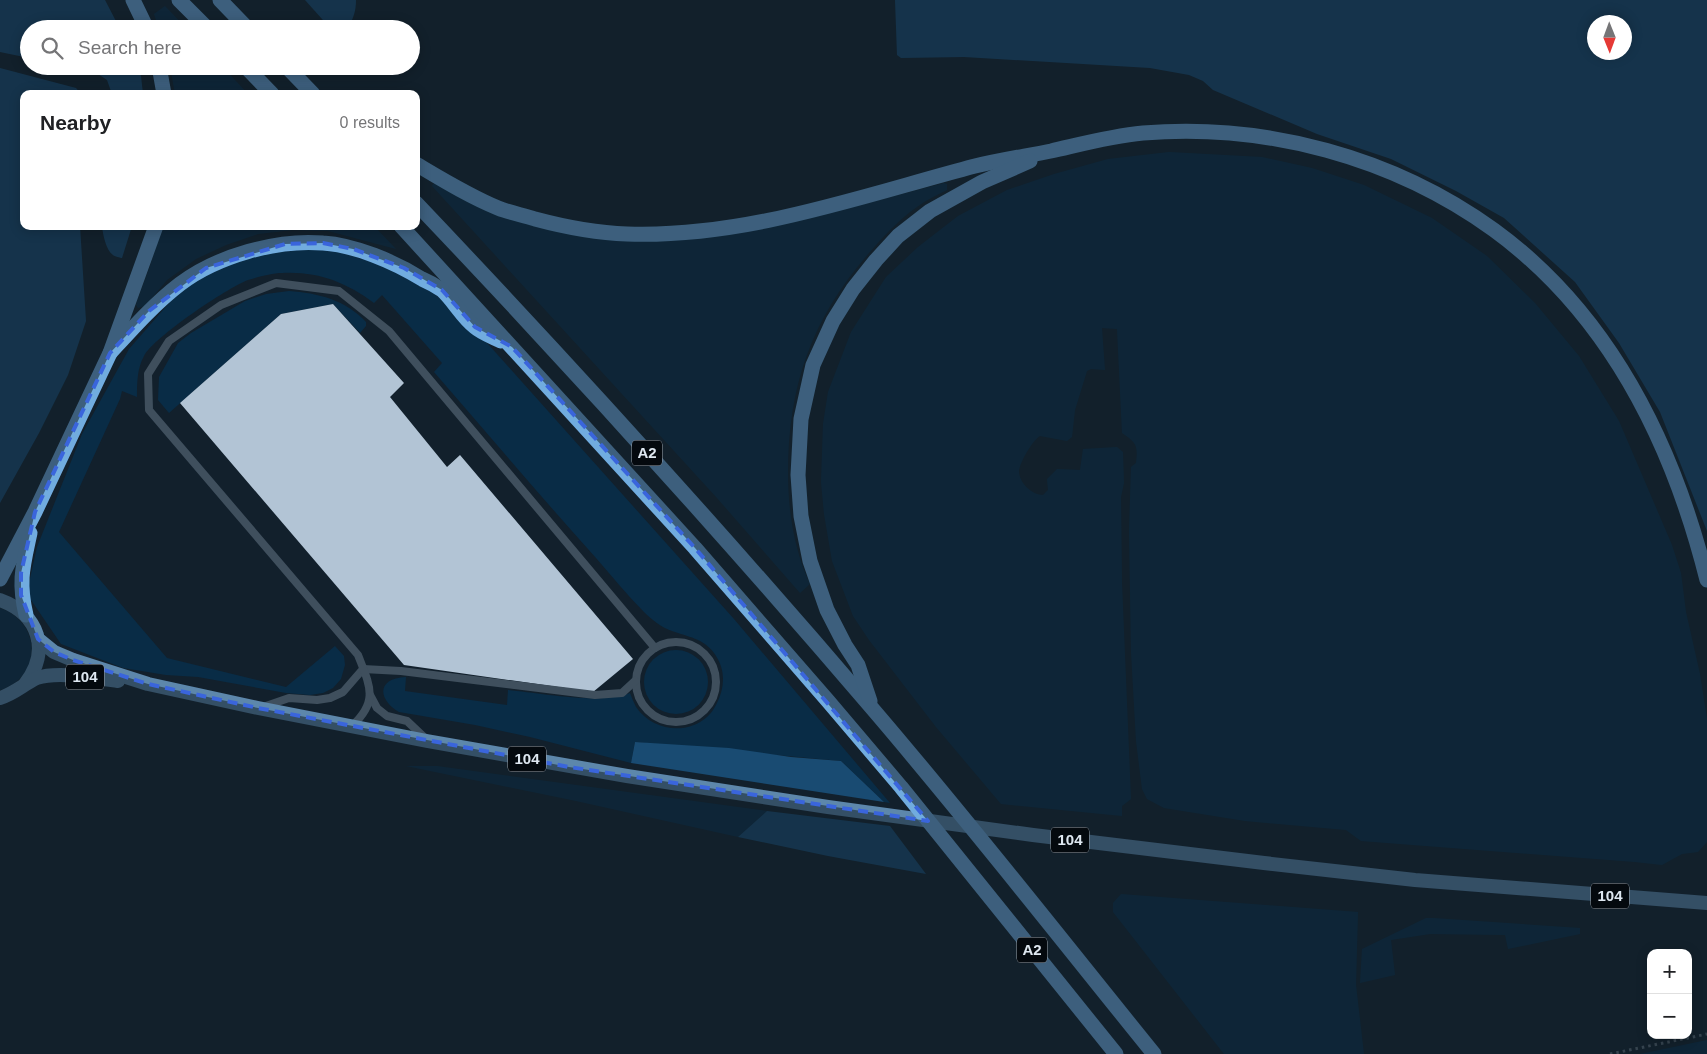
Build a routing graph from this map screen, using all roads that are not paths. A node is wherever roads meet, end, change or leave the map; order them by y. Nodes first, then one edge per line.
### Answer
1 (133, 0) edge
2 (179, 0) edge
3 (220, 0) edge
4 (143, 20) edge
5 (199, 20) edge
6 (239, 20) edge
7 (161, 75) edge
8 (254, 75) edge
9 (295, 75) edge
10 (163, 90) edge
11 (268, 90) edge
12 (310, 90) edge
13 (1054, 151) junction
14 (420, 166) edge
15 (420, 206) edge
16 (155, 230) edge
17 (405, 230) edge
18 (512, 347) junction
19 (110, 353) junction
20 (34, 512) junction
21 (0, 579) edge
22 (1707, 580) edge
23 (0, 600) edge
24 (26, 615) junction
25 (38, 639) junction
26 (655, 648) junction
27 (363, 669) junction
28 (635, 681) junction
29 (148, 684) junction
30 (23, 686) junction
31 (370, 695) junction
32 (0, 698) edge
33 (258, 708) junction
34 (872, 708) junction
35 (352, 726) junction
36 (427, 741) junction
37 (1707, 903) edge
38 (1116, 1054) edge
39 (1154, 1054) edge

1 - 4 highway
2 - 5 highway
3 - 6 highway
7 - 10 highway
8 - 11 highway
9 - 12 highway
13 - 14 highway
13 - 22 highway
13 - 34 highway
15 - 34 highway, A2
16 - 19 highway
17 - 18 highway, A2
18 - 19 highway
18 - 38 highway, A2
19 - 20 highway
20 - 21 highway
20 - 24 highway
23 - 24 main road, 104
24 - 25 main road, 104
25 - 29 main road, 104
25 - 30 main road
26 - 27 lane
26 - 28 lane
26 - 28 lane
27 - 28 lane
27 - 31 lane
27 - 33 lane
29 - 30 main road, 104
29 - 33 main road, 104
30 - 32 main road, 104
31 - 35 lane
31 - 36 lane
33 - 35 main road, 104
34 - 39 highway, A2
35 - 36 main road, 104
36 - 37 main road, 104

